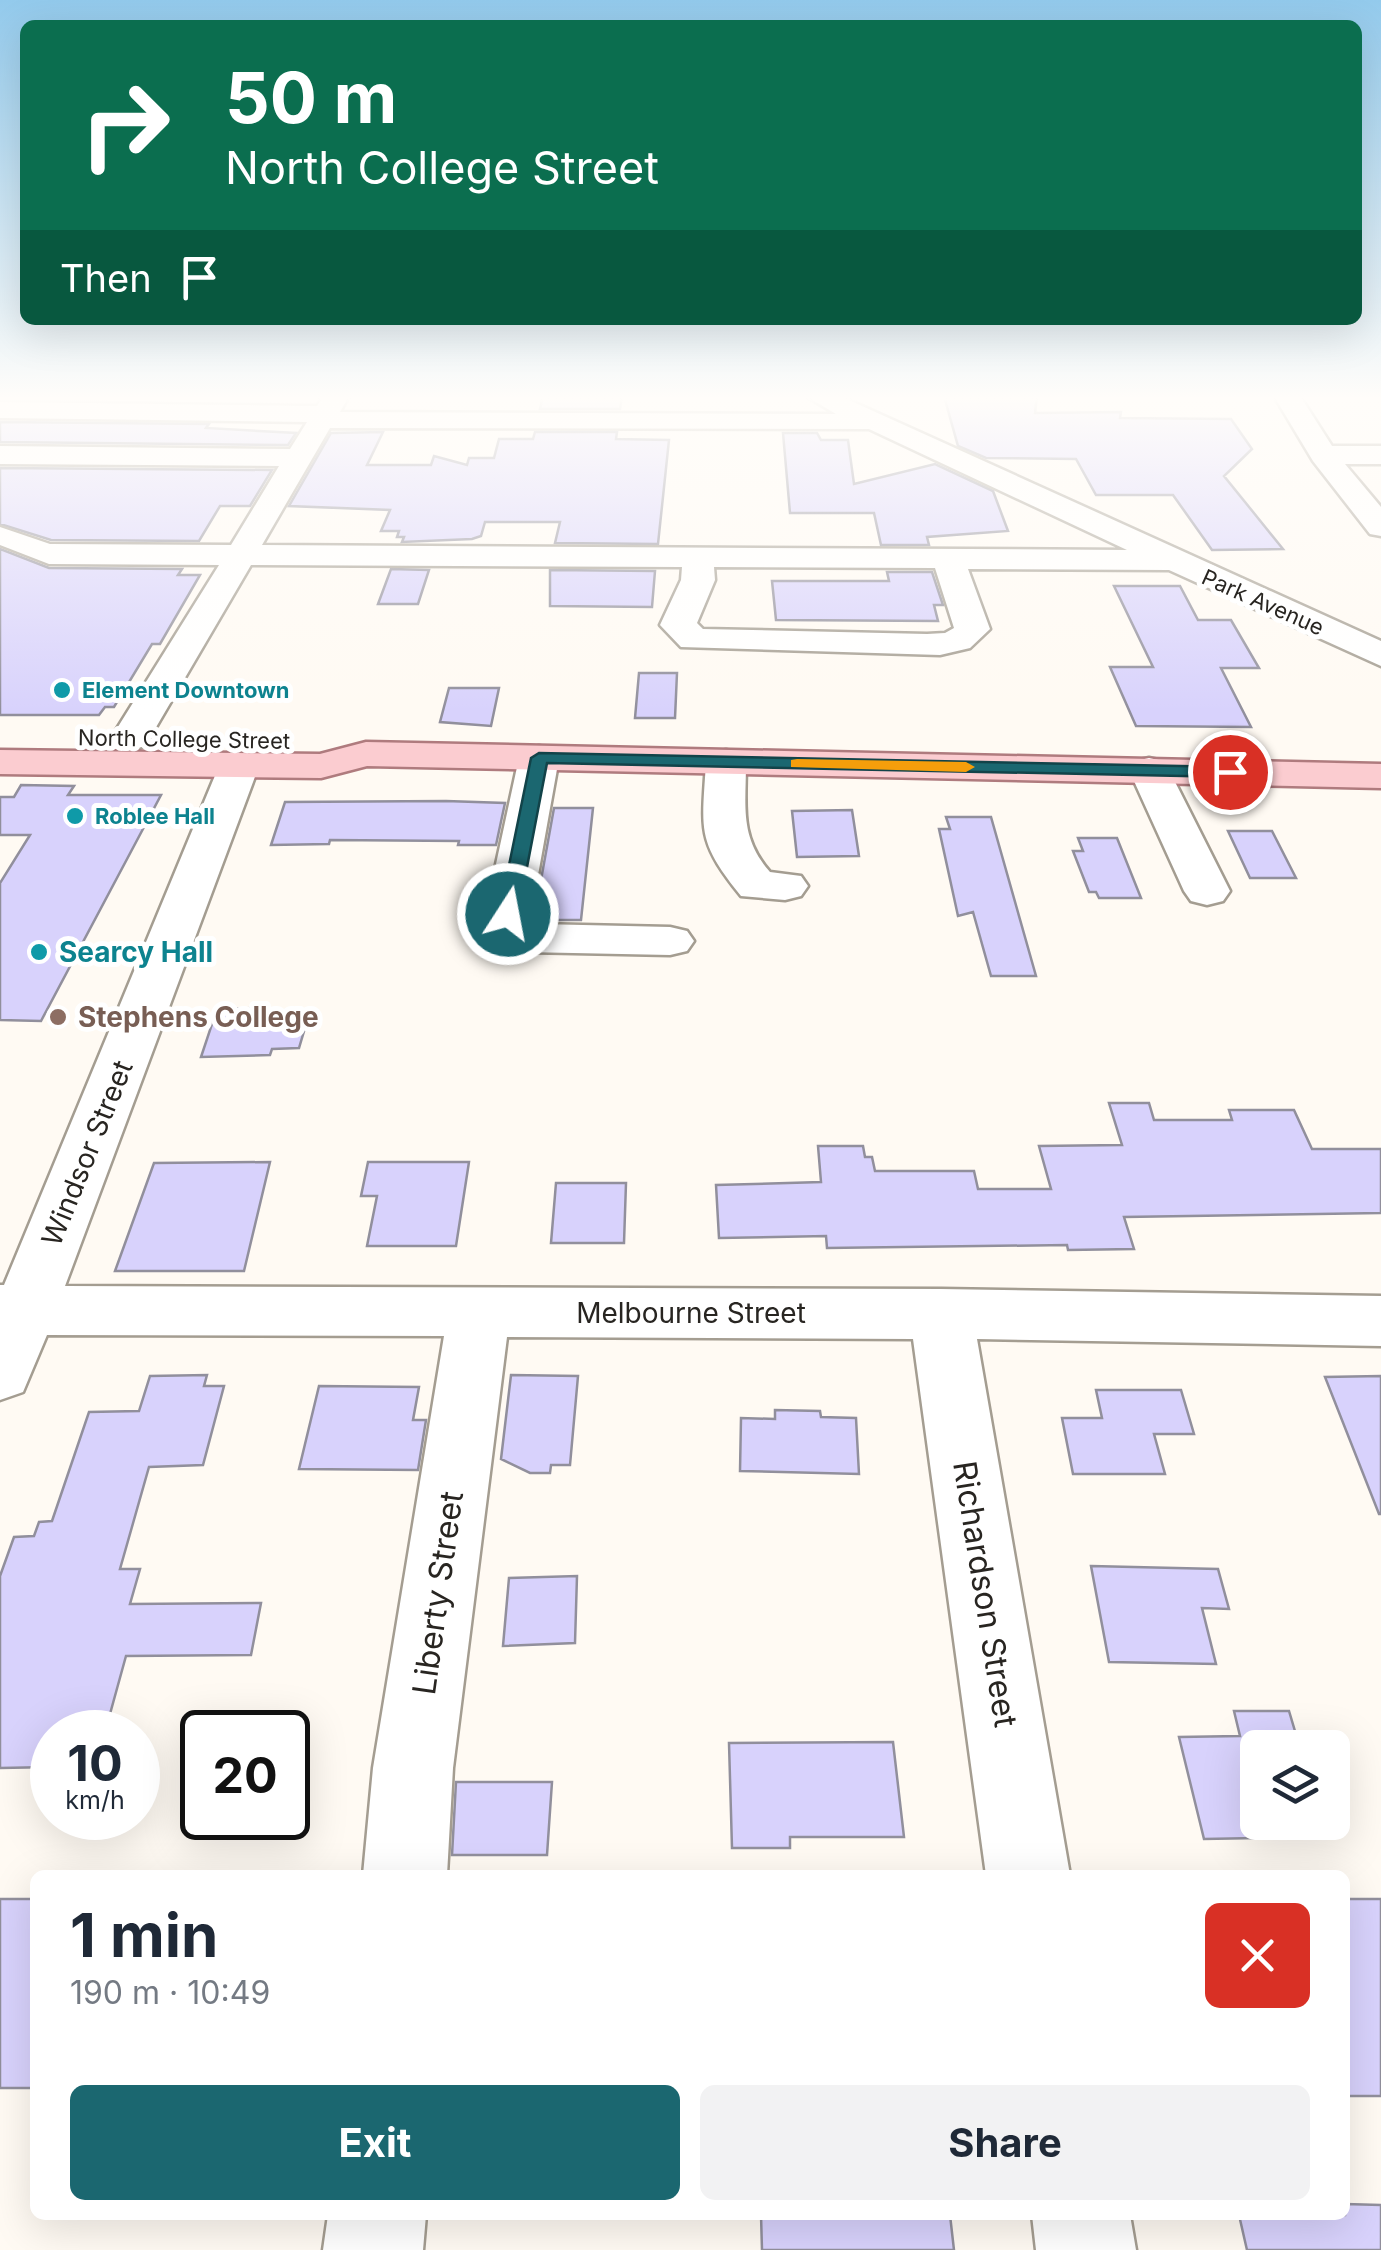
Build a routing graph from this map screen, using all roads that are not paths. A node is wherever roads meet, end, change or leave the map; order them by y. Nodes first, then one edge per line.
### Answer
1 (275, 501) edge
2 (1046, 501) edge
3 (1360, 501) edge
4 (1381, 527) edge
5 (0, 536) edge
6 (241, 556) junction
7 (698, 558) junction
8 (948, 560) junction
9 (1173, 560) junction
10 (1381, 654) edge
11 (0, 737) edge
12 (131, 738) junction
13 (366, 754) junction
14 (539, 758) junction
15 (0, 762) edge
16 (726, 762) junction
17 (240, 766) junction
18 (1148, 770) junction
19 (1381, 776) edge
20 (784, 886) dead end
21 (1208, 891) dead end
22 (670, 940) dead end
23 (12, 1310) edge
24 (479, 1311) junction
25 (941, 1314) junction
26 (1381, 1321) edge
27 (0, 1373) edge
28 (404, 1870) edge
29 (1027, 1870) edge
30 (376, 2220) edge
31 (1082, 2220) edge
32 (373, 2250) edge
33 (1086, 2250) edge

1 - 6 street
2 - 9 street, Park Avenue
3 - 4 street
5 - 6 street
6 - 7 street
6 - 12 street
7 - 8 street
7 - 8 street
8 - 9 street
9 - 10 street, Park Avenue
11 - 12 main road, North College Street
12 - 13 main road, North College Street
13 - 14 main road, North College Street
13 - 17 main road, North College Street
14 - 16 main road, North College Street
14 - 22 street
15 - 17 main road, North College Street
16 - 18 main road, North College Street
16 - 20 street
17 - 23 street, Windsor Street
18 - 19 main road, North College Street
18 - 21 street
23 - 24 street, Melbourne Street
23 - 27 street, Windsor Street
24 - 25 street, Melbourne Street
24 - 28 street, Liberty Street
25 - 26 street, Melbourne Street
25 - 29 street, Richardson Street
30 - 32 street
31 - 33 street

